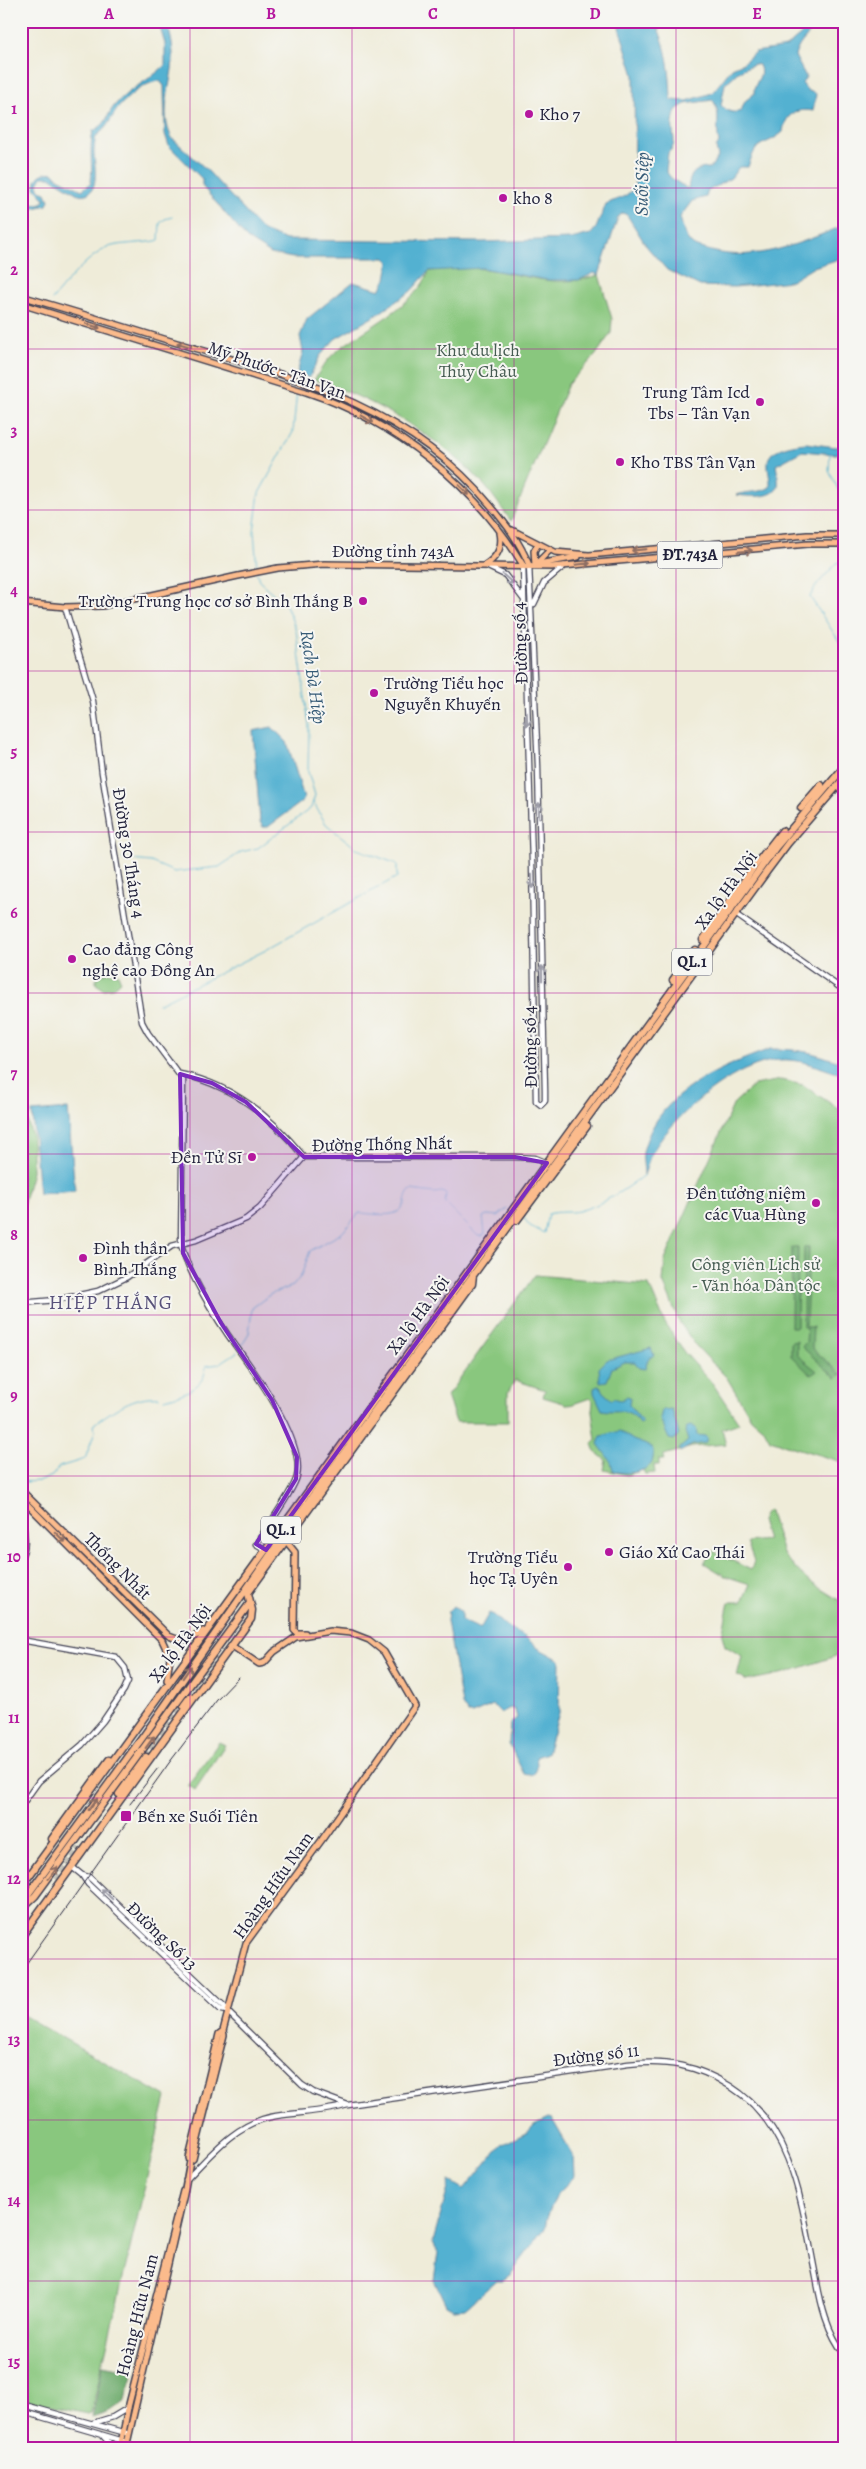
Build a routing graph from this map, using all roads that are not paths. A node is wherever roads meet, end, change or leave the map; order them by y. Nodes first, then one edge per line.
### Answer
1 (21, 296) edge
2 (21, 304) edge
3 (434, 450) junction
4 (428, 458) junction
5 (509, 528) junction
6 (500, 532) junction
7 (845, 536) edge
8 (538, 544) junction
9 (845, 544) edge
10 (550, 550) junction
11 (589, 555) junction
12 (484, 565) junction
13 (523, 565) junction
14 (532, 565) junction
15 (566, 566) junction
16 (524, 601) junction
17 (21, 603) edge
18 (66, 607) junction
19 (532, 608) junction
20 (845, 762) edge
21 (845, 766) edge
22 (845, 777) edge
23 (845, 783) edge
24 (769, 869) junction
25 (737, 915) junction
26 (845, 991) edge
27 (180, 1074) junction
28 (304, 1157) junction
29 (545, 1162) junction
30 (181, 1245) junction
31 (21, 1303) edge
32 (21, 1490) edge
33 (26, 1499) edge
34 (284, 1540) junction
35 (265, 1549) junction
36 (21, 1557) edge
37 (246, 1591) junction
38 (250, 1603) junction
39 (252, 1610) junction
40 (203, 1631) junction
41 (161, 1634) junction
42 (21, 1640) edge
43 (232, 1646) junction
44 (218, 1658) tunnel mouth
45 (185, 1659) junction
46 (167, 1680) junction
47 (190, 1697) tunnel mouth
48 (184, 1705) tunnel mouth
49 (144, 1715) junction
50 (146, 1757) tunnel mouth
51 (355, 1793) junction
52 (21, 1806) edge
53 (80, 1848) tunnel mouth
54 (56, 1854) junction
55 (63, 1860) junction
56 (72, 1867) junction
57 (82, 1875) junction
58 (21, 1880) edge
59 (57, 1880) tunnel mouth
60 (21, 1886) edge
61 (21, 1904) edge
62 (21, 1910) edge
63 (131, 1917) junction
64 (126, 1922) junction
65 (21, 1930) edge
66 (21, 1936) edge
67 (227, 2011) junction
68 (348, 2105) junction
69 (190, 2162) junction
70 (200, 2166) junction
71 (186, 2180) junction
72 (154, 2310) junction
73 (845, 2355) edge
74 (21, 2404) edge
75 (128, 2408) junction
76 (21, 2411) edge
77 (66, 2417) junction
78 (65, 2423) junction
79 (93, 2423) junction
80 (98, 2432) junction
81 (126, 2433) junction
82 (125, 2444) edge
83 (114, 2448) edge
84 (120, 2448) edge

3 -> 1 main road, Mỹ Phước - Tân Vạn
2 -> 4 main road, Mỹ Phước - Tân Vạn
3 - 4 main road
3 - 5 main road, Mỹ Phước - Tân Vạn
4 -> 6 main road, Mỹ Phước - Tân Vạn
5 - 8 main road, Mỹ Phước - Tân Vạn
5 - 14 main road, Mỹ Phước - Tân Vạn
6 - 12 main road
6 - 13 main road, Mỹ Phước - Tân Vạn
7 -> 11 main road, Mỹ Phước - Tân Vạn / ĐT.743A
8 - 10 main road, Mỹ Phước - Tân Vạn
8 - 14 main road
15 -> 9 main road, ĐT.743A
10 - 11 main road, Mỹ Phước - Tân Vạn
10 - 14 main road
11 - 14 main road, ĐT.743A
12 - 13 main road, Đường tỉnh 743A
12 -> 16 street
12 - 18 main road, Đường tỉnh 743A
13 - 14 main road
13 - 16 street, Đường số 4
14 - 15 main road, ĐT.743A
14 - 19 street, Đường số 4
15 - 19 street
16 -> 19 street, Đường số 4
17 - 18 main road
18 - 27 street, Đường 30 Tháng 4
20 - 29 highway, Xa lộ Hà Nội / QL.1
21 - 29 highway, Xa lộ Hà Nội / QL.1
22 - 24 highway, Xa lộ Hà Nội / QL.1
23 - 24 highway, Xa lộ Hà Nội / QL.1
24 - 25 highway, Xa lộ Hà Nội / QL.1
25 - 26 street
25 - 34 highway, Xa lộ Hà Nội / QL.1
27 - 28 street
27 - 30 street
28 - 29 street, Đường Thống Nhất
28 - 30 street, Đường Thống Nhất
29 - 35 highway, Xa lộ Hà Nội / QL.1
30 - 31 street, Đường Thống Nhất
30 - 35 street
32 - 33 main road, Thống Nhất
33 - 36 street
33 - 41 main road, Thống Nhất
34 - 37 highway, Xa lộ Hà Nội / QL.1
34 - 51 main road, Hoàng Hữu Nam
35 - 40 highway, Xa lộ Hà Nội / QL.1
35 - 45 highway, Xa lộ Hà Nội / QL.1
37 - 38 highway
54 -> 37 highway, Xa lộ Hà Nội / QL.1
38 - 39 highway
55 -> 38 highway, Xa lộ Hà Nội
39 - 43 highway
39 - 44 highway
40 - 41 main road, Thống Nhất
40 - 45 highway, Xa lộ Hà Nội / QL.1
41 - 46 main road, Thống Nhất
42 - 52 street
43 - 51 main road, Hoàng Hữu Nam
43 - 56 highway
45 - 46 highway, Xa lộ Hà Nội / QL.1
45 - 49 highway, Xa lộ Hà Nội / QL.1
46 - 49 highway, Xa lộ Hà Nội / QL.1
47 - 48 highway
49 - 58 highway, Xa lộ Hà Nội / QL.1
49 - 60 highway, Xa lộ Hà Nội / QL.1
50 - 53 highway
51 - 67 main road, Hoàng Hữu Nam
54 - 55 highway
54 - 61 highway, Xa lộ Hà Nội / QL.1
55 - 56 highway
62 -> 55 highway, Xa lộ Hà Nội
56 - 57 street, Đường Số 13
56 - 66 highway
63 -> 57 street, Đường Số 13
57 - 64 street, Đường Số 13
59 - 65 highway
63 - 64 street
63 - 67 street, Đường Số 13
64 - 67 street, Đường Số 13
67 - 68 street, Đường Số 13
67 - 69 main road, Hoàng Hữu Nam
68 - 70 street, Đường số 11
68 - 73 street, Đường số 11
69 - 70 street
69 - 71 main road, Hoàng Hữu Nam
70 - 71 street, Đường số 11
71 - 72 main road, Hoàng Hữu Nam
72 - 75 main road, Hoàng Hữu Nam
72 - 81 main road, Hoàng Hữu Nam
74 - 77 street
75 - 79 street
75 - 81 main road, Hoàng Hữu Nam
76 - 78 street
77 - 78 street
77 - 79 street
78 - 80 street
79 - 81 street
80 - 82 street
80 - 83 street
81 - 82 main road, Hoàng Hữu Nam
82 - 84 main road, Hoàng Hữu Nam

